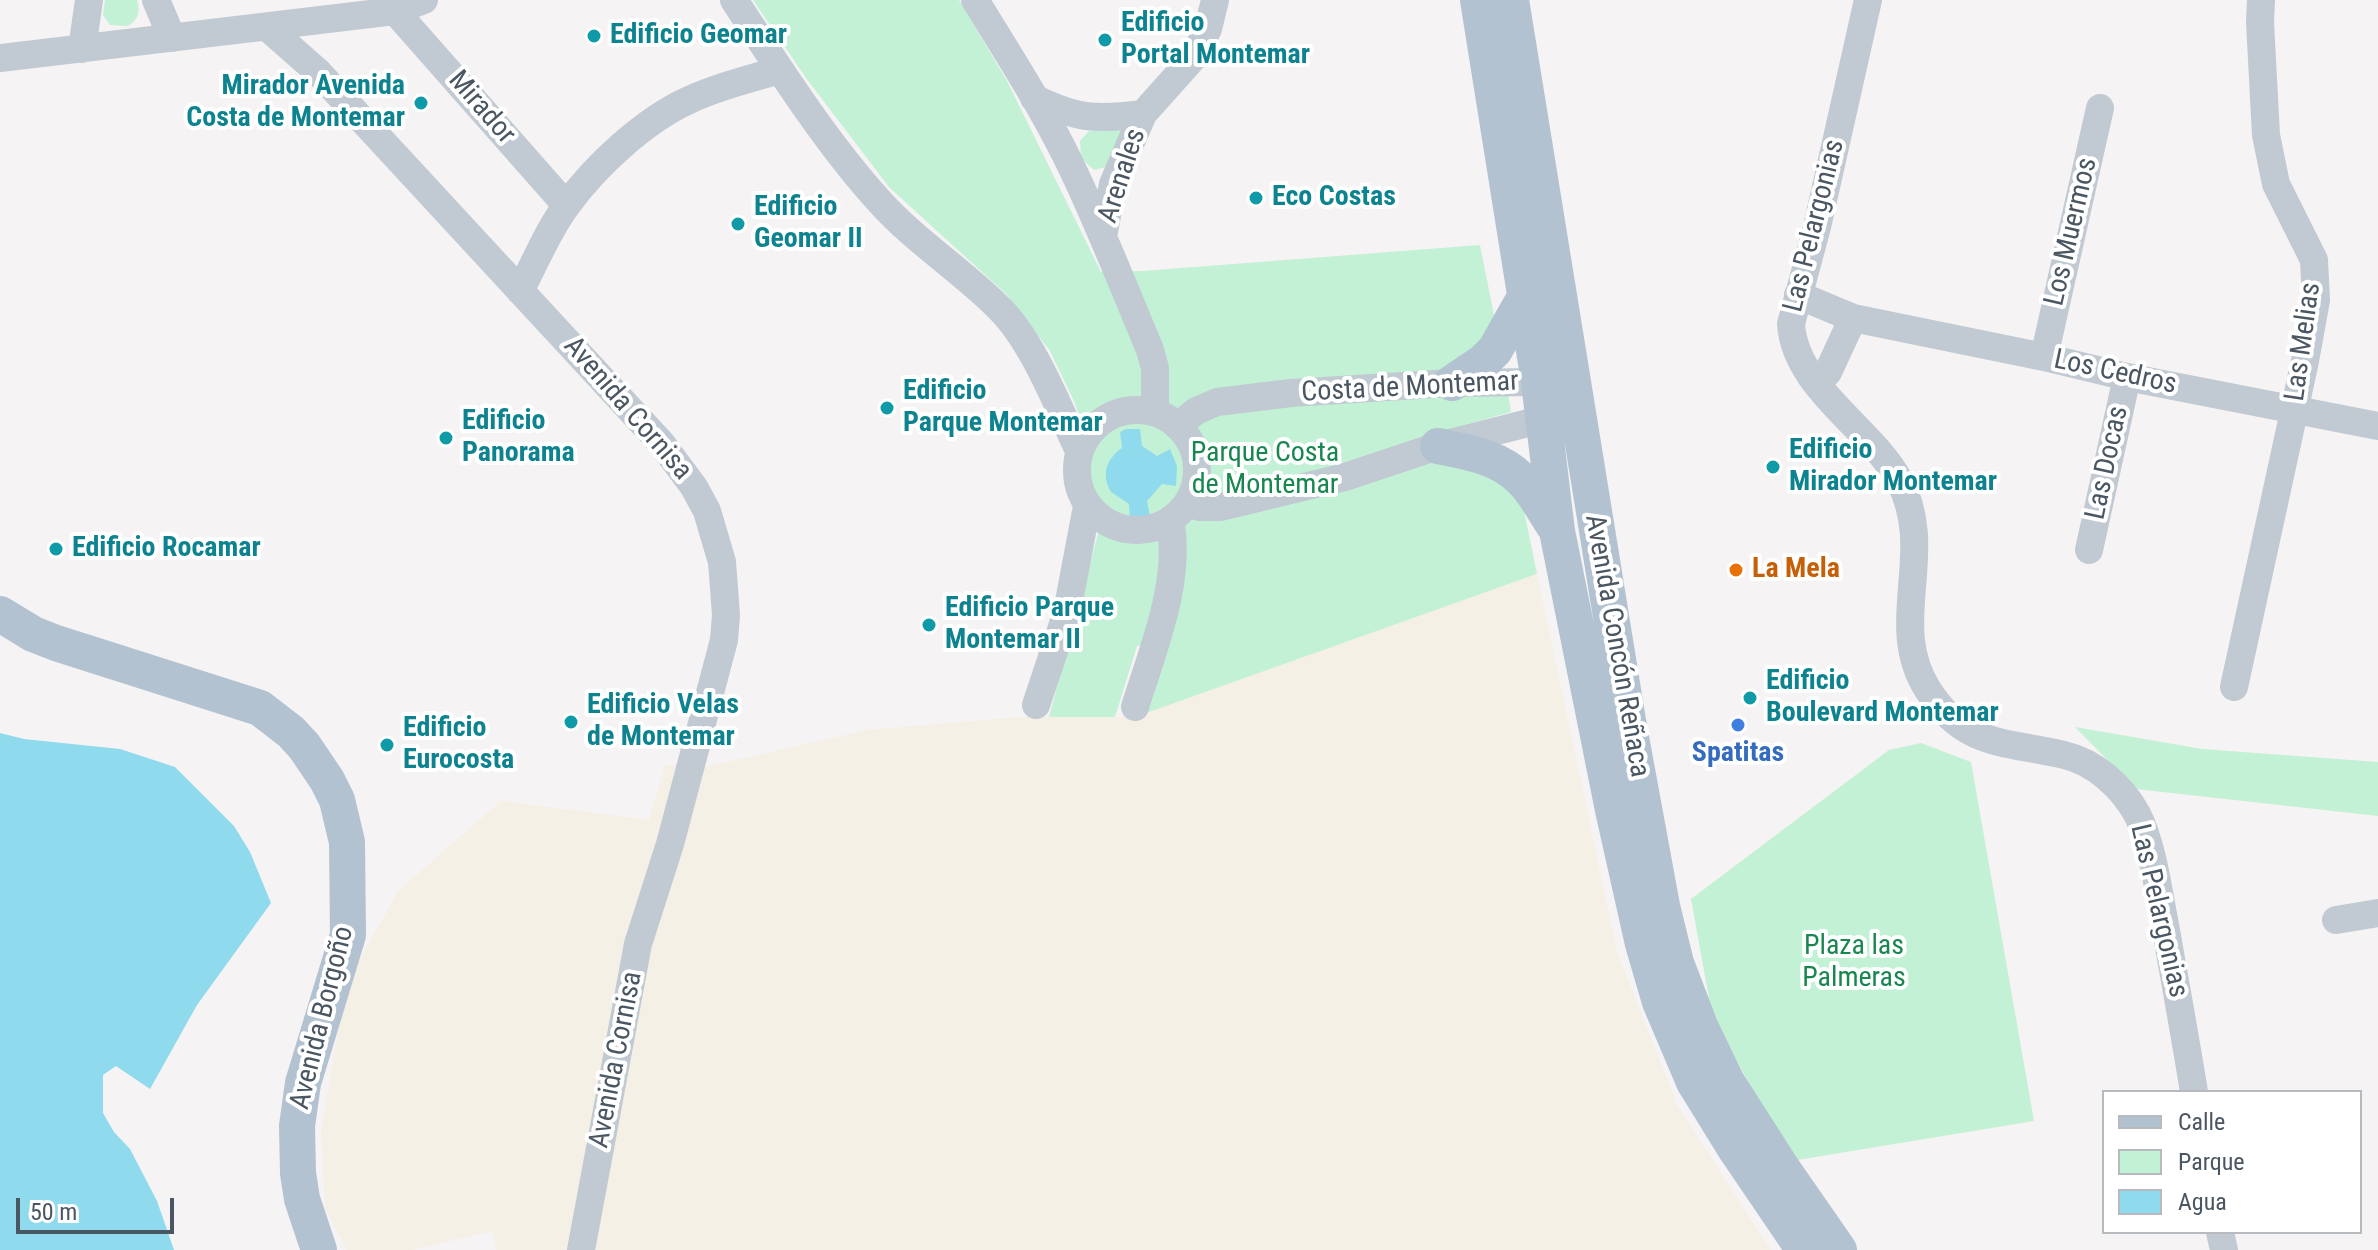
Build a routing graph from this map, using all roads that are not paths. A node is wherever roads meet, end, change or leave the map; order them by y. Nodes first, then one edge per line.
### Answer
1 (89, 0) edge
2 (156, 0) edge
3 (424, 0) edge
4 (734, 0) edge
5 (975, 0) edge
6 (1215, 0) edge
7 (1478, 0) edge
8 (1511, 0) edge
9 (1868, 0) edge
10 (2261, 0) edge
11 (395, 11) junction
12 (268, 28) junction
13 (172, 38) junction
14 (82, 49) junction
15 (0, 58) edge
16 (780, 70) junction
17 (1034, 98) junction
18 (2100, 108) dead end
19 (1143, 114) junction
20 (566, 205) junction
21 (1103, 237) junction
22 (520, 291) junction
23 (1526, 295) junction
24 (1798, 295) junction
25 (1853, 318) junction
26 (2044, 357) junction
27 (2127, 377) junction
28 (1539, 382) junction
29 (1452, 383) junction
30 (1817, 383) junction
31 (1574, 401) junction
32 (2294, 410) junction
33 (1166, 419) junction
34 (1544, 419) junction
35 (2378, 426) edge
36 (1438, 446) junction
37 (1079, 451) junction
38 (1087, 506) junction
39 (1179, 512) junction
40 (1557, 531) junction
41 (2089, 550) dead end
42 (0, 614) edge
43 (2234, 687) dead end
44 (1036, 705) dead end
45 (1135, 707) dead end
46 (2378, 913) edge
47 (2336, 920) dead end
48 (2194, 1090) edge
49 (319, 1250) edge
50 (581, 1250) edge
51 (1804, 1250) edge
52 (1839, 1250) edge

1 - 14 street
2 - 13 street
3 - 11 street
4 - 16 street
5 - 17 street
6 - 19 street, Arenales
7 - 23 main road, Avenida Concón Reñaca
8 - 31 main road, Avenida Concón Reñaca
9 - 24 street, Las Pelargonias
10 - 32 street, Las Melias
11 - 12 street
11 - 20 street, Mirador
12 - 13 street
12 - 22 street, Avenida Cornisa
13 - 14 street
14 - 15 street
16 - 20 street
16 - 37 street
17 - 19 street, Arenales
17 - 21 street
18 - 26 street, Los Muermos
19 - 21 street, Arenales
20 - 22 street
21 - 33 street
22 - 50 street, Avenida Cornisa
23 - 28 main road, Avenida Concón Reñaca
23 - 29 main road
24 - 25 street, Los Cedros
24 - 30 street, Las Pelargonias
25 - 26 street, Los Cedros
25 - 30 street
26 - 27 street, Los Cedros
27 - 32 street, Los Cedros
27 - 41 street, Las Docas
28 - 29 street, Costa de Montemar
28 - 31 street, Costa de Montemar
28 - 34 main road, Avenida Concón Reñaca
29 - 33 street, Costa de Montemar
30 - 48 street, Las Pelargonias
31 - 34 street, Costa de Montemar
31 - 52 main road, Avenida Concón Reñaca
32 - 35 street, Los Cedros
32 - 43 street, Las Melias
33 - 37 street
33 - 39 street
34 - 36 street, Costa de Montemar
34 - 40 main road, Avenida Concón Reñaca
36 - 39 street, Costa de Montemar
36 - 40 main road
37 - 38 street
38 - 39 street
38 - 44 street
39 - 45 street
40 - 51 main road, Avenida Concón Reñaca
42 - 49 main road, Avenida Borgoño
46 - 47 street

